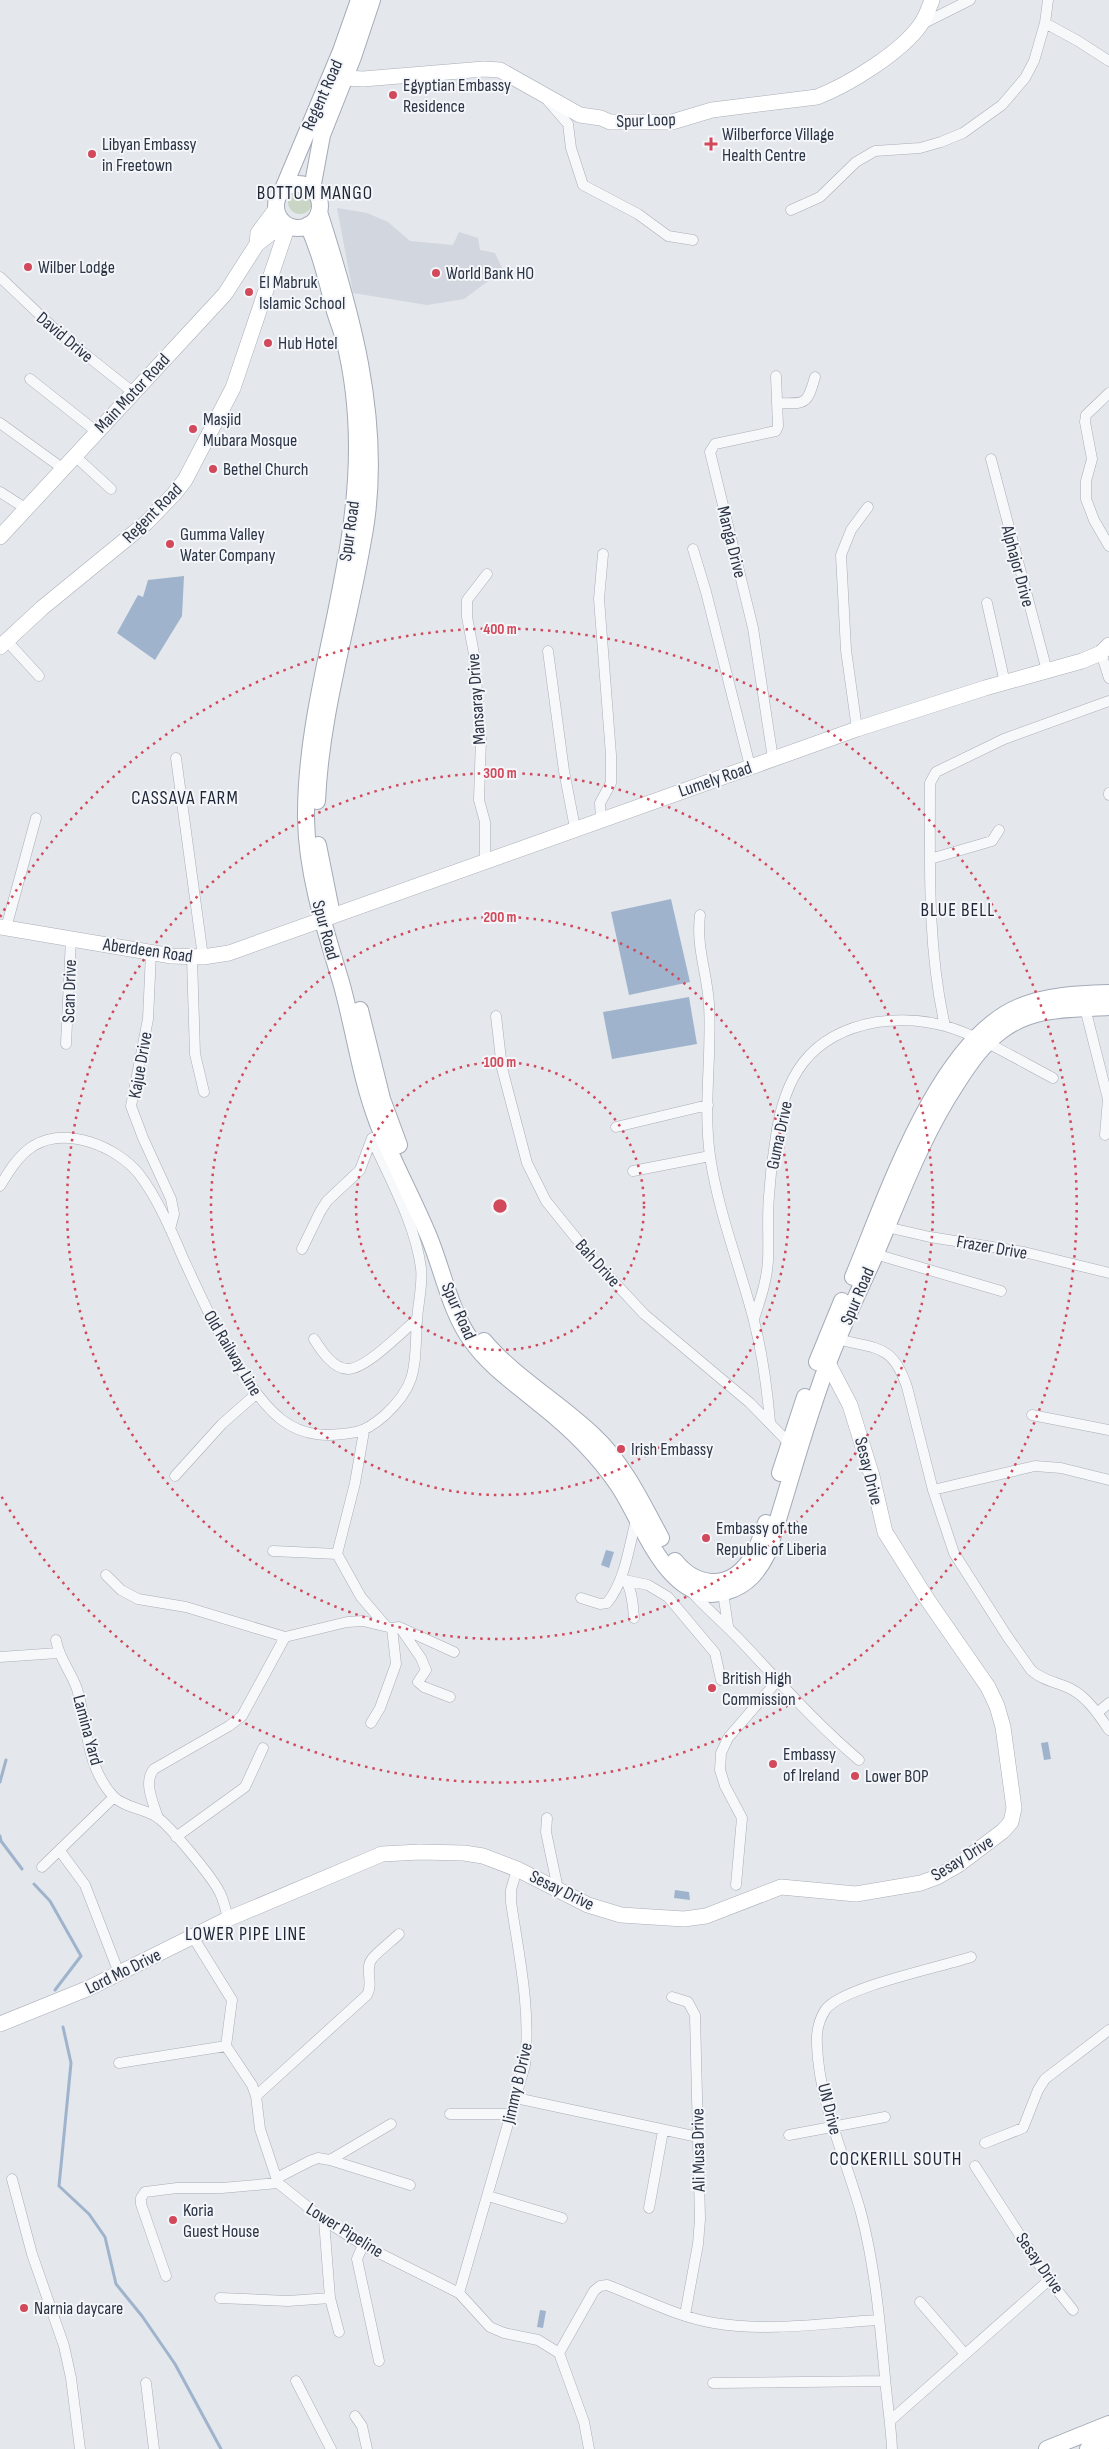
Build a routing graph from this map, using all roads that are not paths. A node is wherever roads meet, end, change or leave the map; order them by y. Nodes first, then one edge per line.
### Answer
1 (359, 0) edge
2 (372, 0) edge
3 (932, 0) edge
4 (970, 0) edge
5 (1048, 0) edge
6 (1045, 23) junction
7 (921, 25) junction
8 (1109, 61) edge
9 (338, 76) junction
10 (543, 94) junction
11 (283, 189) junction
12 (312, 189) junction
13 (791, 210) dead end
14 (319, 212) junction
15 (282, 219) junction
16 (308, 225) junction
17 (693, 240) dead end
18 (0, 277) edge
19 (349, 335) junction
20 (776, 376) dead end
21 (815, 377) dead end
22 (30, 379) dead end
23 (134, 393) junction
24 (1109, 393) edge
25 (777, 403) junction
26 (0, 423) edge
27 (97, 432) junction
28 (75, 456) junction
29 (991, 459) dead end
30 (62, 468) junction
31 (111, 489) dead end
32 (0, 492) edge
33 (868, 507) dead end
34 (25, 508) junction
35 (2, 530) edge
36 (1109, 546) edge
37 (693, 549) dead end
38 (603, 554) dead end
39 (486, 574) dead end
40 (987, 603) dead end
41 (3, 644) edge
42 (1105, 649) edge
43 (548, 651) dead end
44 (1046, 672) junction
45 (39, 676) dead end
46 (1109, 678) edge
47 (1004, 683) junction
48 (1109, 701) edge
49 (857, 730) junction
50 (176, 758) dead end
51 (773, 759) junction
52 (750, 766) junction
53 (36, 818) dead end
54 (601, 819) junction
55 (575, 828) junction
56 (999, 830) dead end
57 (930, 859) junction
58 (485, 861) junction
59 (700, 915) dead end
60 (327, 917) junction
61 (3, 927) edge
62 (71, 938) junction
63 (151, 952) junction
64 (198, 958) junction
65 (1109, 993) edge
66 (1109, 1007) edge
67 (1085, 1008) junction
68 (496, 1016) dead end
69 (945, 1026) junction
70 (980, 1041) junction
71 (66, 1044) dead end
72 (1054, 1078) dead end
73 (204, 1092) dead end
74 (708, 1105) junction
75 (377, 1120) junction
76 (616, 1127) dead end
77 (1105, 1135) dead end
78 (372, 1138) junction
79 (710, 1156) junction
80 (633, 1171) dead end
81 (0, 1186) edge
82 (879, 1226) junction
83 (170, 1229) junction
84 (302, 1249) dead end
85 (875, 1254) junction
86 (861, 1269) junction
87 (1109, 1273) edge
88 (1001, 1291) dead end
89 (417, 1319) junction
90 (754, 1319) junction
91 (833, 1337) junction
92 (314, 1339) dead end
93 (824, 1360) junction
94 (496, 1361) junction
95 (256, 1394) junction
96 (1032, 1415) dead end
97 (770, 1422) junction
98 (1109, 1430) edge
99 (364, 1431) junction
100 (794, 1445) junction
101 (175, 1476) dead end
102 (1109, 1480) edge
103 (781, 1488) junction
104 (934, 1490) junction
105 (637, 1517) junction
106 (273, 1551) dead end
107 (337, 1554) junction
108 (106, 1575) dead end
109 (623, 1578) junction
110 (689, 1589) junction
111 (723, 1593) junction
112 (582, 1598) dead end
113 (634, 1618) dead end
114 (392, 1626) junction
115 (728, 1626) junction
116 (285, 1637) junction
117 (56, 1640) dead end
118 (454, 1652) dead end
119 (58, 1653) junction
120 (0, 1657) edge
121 (722, 1680) dead end
122 (778, 1680) junction
123 (450, 1697) dead end
124 (1109, 1703) edge
125 (1097, 1713) junction
126 (371, 1723) dead end
127 (1109, 1730) edge
128 (263, 1748) dead end
129 (859, 1760) dead end
130 (114, 1797) junction
131 (158, 1818) junction
132 (547, 1818) dead end
133 (176, 1837) junction
134 (60, 1851) junction
135 (382, 1854) joint
136 (42, 1867) dead end
137 (517, 1868) junction
138 (736, 1886) dead end
139 (558, 1890) junction
140 (228, 1919) junction
141 (400, 1934) dead end
142 (192, 1936) junction
143 (971, 1957) dead end
144 (120, 1973) junction
145 (672, 1997) dead end
146 (0, 2024) edge
147 (1109, 2030) edge
148 (226, 2046) junction
149 (118, 2063) dead end
150 (256, 2096) junction
151 (516, 2098) junction
152 (450, 2114) dead end
153 (510, 2114) junction
154 (885, 2118) dead end
155 (391, 2124) dead end
156 (833, 2127) junction
157 (663, 2131) junction
158 (789, 2135) dead end
159 (698, 2137) junction
160 (985, 2143) dead end
161 (330, 2160) junction
162 (976, 2166) dead end
163 (12, 2178) dead end
164 (278, 2180) junction
165 (410, 2185) dead end
166 (488, 2196) junction
167 (649, 2208) dead end
168 (562, 2218) dead end
169 (324, 2220) junction
170 (363, 2245) junction
171 (166, 2276) dead end
172 (1049, 2280) junction
173 (459, 2293) junction
174 (220, 2298) dead end
175 (330, 2298) junction
176 (920, 2302) dead end
177 (1073, 2310) dead end
178 (685, 2315) junction
179 (878, 2320) junction
180 (339, 2332) dead end
181 (559, 2353) junction
182 (965, 2354) junction
183 (379, 2361) dead end
184 (296, 2380) dead end
185 (885, 2381) junction
186 (146, 2383) dead end
187 (713, 2383) dead end
188 (355, 2416) dead end
189 (891, 2420) junction
190 (1109, 2424) edge
191 (1109, 2440) edge
192 (80, 2449) edge
193 (154, 2449) edge
194 (331, 2449) edge
195 (367, 2449) edge
196 (589, 2449) edge
197 (892, 2449) edge
198 (1047, 2449) edge
199 (1088, 2449) edge

1 - 9 main road, Regent Road
2 - 9 main road, Regent Road
3 - 7 street, Spur Loop
4 - 7 street
5 - 6 street
6 - 8 street
6 - 13 street
7 - 10 street, Spur Loop
9 - 10 street, Spur Loop
9 - 11 main road, Regent Road
9 - 12 main road, Regent Road
10 - 17 street
11 - 12 main road
11 - 15 main road
12 - 14 main road
14 - 16 main road
14 - 19 main road, Spur Road
15 - 16 main road
15 - 23 street, Main Motor Road
15 - 41 street, Regent Road
16 - 19 main road, Spur Road
18 - 23 street, David Drive
19 - 60 main road, Spur Road
20 - 25 street, Manga Drive
21 - 25 street
22 - 27 street
23 - 27 street, Main Motor Road
24 - 36 street
25 - 51 street, Manga Drive
26 - 30 street
27 - 28 street, Main Motor Road
28 - 30 street, Main Motor Road
28 - 31 street
29 - 44 street, Alphajor Drive
30 - 34 street, Main Motor Road
32 - 34 street
33 - 49 street
34 - 35 street, Main Motor Road
37 - 52 street
38 - 54 street
39 - 58 street, Mansaray Drive
40 - 47 street
41 - 45 street
42 - 44 street, Lumely Road
42 - 46 street
43 - 55 street
44 - 47 street, Lumely Road
47 - 49 street, Lumely Road
48 - 57 street
49 - 51 street, Lumely Road
50 - 64 street
51 - 52 street, Lumely Road
52 - 54 street, Lumely Road
53 - 61 street
54 - 55 street, Lumely Road
55 - 58 street, Lumely Road
56 - 57 street
57 - 69 street
58 - 60 street, Lumely Road
59 - 74 street
60 - 64 street, Aberdeen Road
60 - 75 main road, Spur Road
60 - 94 main road, Spur Road
61 - 62 street, Aberdeen Road
62 - 63 street, Aberdeen Road
62 - 71 street, Scan Drive
63 - 64 street, Aberdeen Road
63 - 83 street, Kajue Drive
64 - 73 street
65 - 70 main road, Spur Road
66 - 67 main road, Spur Road
67 - 70 main road, Spur Road
67 - 77 street
68 - 97 street, Bah Drive
69 - 70 street, Guma Drive
69 - 90 street, Guma Drive
70 - 72 street, Guma Drive
70 - 82 main road, Spur Road
74 - 76 street
74 - 79 street
75 - 78 street
75 - 94 main road, Spur Road
78 - 84 street
78 - 89 street, Old Railway Line
79 - 80 street
79 - 90 street
81 - 83 street, Old Railway Line
82 - 85 main road, Spur Road
82 - 86 main road, Spur Road
82 - 87 street, Frazer Drive
83 - 95 street, Old Railway Line
85 - 86 main road, Spur Road
85 - 88 street
86 - 91 main road, Spur Road
89 - 92 street
89 - 99 street, Old Railway Line
90 - 97 street
91 - 93 main road, Spur Road
91 - 104 street
93 - 100 main road, Spur Road
93 - 139 street, Sesay Drive
94 - 103 main road, Spur Road
94 - 105 main road, Spur Road
95 - 99 street, Old Railway Line
95 - 101 street
96 - 98 street
97 - 100 street, Bah Drive
99 - 107 street
100 - 103 main road, Spur Road
102 - 104 street
103 - 111 main road, Spur Road
104 - 125 street
105 - 109 street
105 - 110 main road, Spur Road
106 - 107 street
107 - 114 street
108 - 116 street
109 - 112 street
109 - 113 street
109 - 121 street
110 - 111 main road, Spur Road
110 - 115 street
111 - 115 street
114 - 116 street
114 - 118 street
114 - 123 street
114 - 126 street
115 - 122 street
116 - 131 street
117 - 119 street, Lamina Yard
119 - 120 street
119 - 130 street, Lamina Yard
122 - 129 street
122 - 138 street
124 - 125 street
125 - 127 street
128 - 133 street
130 - 131 street
130 - 134 street
131 - 133 street
132 - 139 street
133 - 140 street
134 - 136 street
134 - 144 street
135 - 137 street, Sesay Drive
135 - 140 street, Lord Mo Drive
137 - 139 street, Sesay Drive
137 - 151 street, Jimmy B Drive
140 - 142 street, Lord Mo Drive
141 - 150 street
142 - 144 street, Lord Mo Drive
142 - 148 street
143 - 156 street, UN Drive
144 - 146 street, Lord Mo Drive
145 - 159 street, Ali Musa Drive
147 - 160 street
148 - 149 street
148 - 150 street
150 - 164 street
151 - 153 street, Jimmy B Drive
151 - 157 street
152 - 153 street
153 - 166 street, Jimmy B Drive
154 - 156 street
155 - 161 street
156 - 158 street
156 - 179 street, UN Drive
157 - 159 street
157 - 167 street
159 - 178 street, Ali Musa Drive
161 - 164 street
161 - 165 street
162 - 172 street, Sesay Drive
163 - 192 street
164 - 169 street, Lower Pipeline
164 - 171 street
166 - 168 street
166 - 173 street, Jimmy B Drive
169 - 170 street, Lower Pipeline
169 - 175 street
170 - 173 street, Lower Pipeline
170 - 183 street
172 - 177 street, Sesay Drive
172 - 182 street
173 - 181 street, Lower Pipeline
174 - 175 street
175 - 180 street
176 - 182 street
178 - 179 street
178 - 181 street
179 - 185 street, UN Drive
181 - 196 street
182 - 189 street
184 - 194 street
185 - 187 street
185 - 189 street, UN Drive
186 - 193 street
188 - 195 street
189 - 197 street, UN Drive
190 - 198 main road
191 - 199 main road

